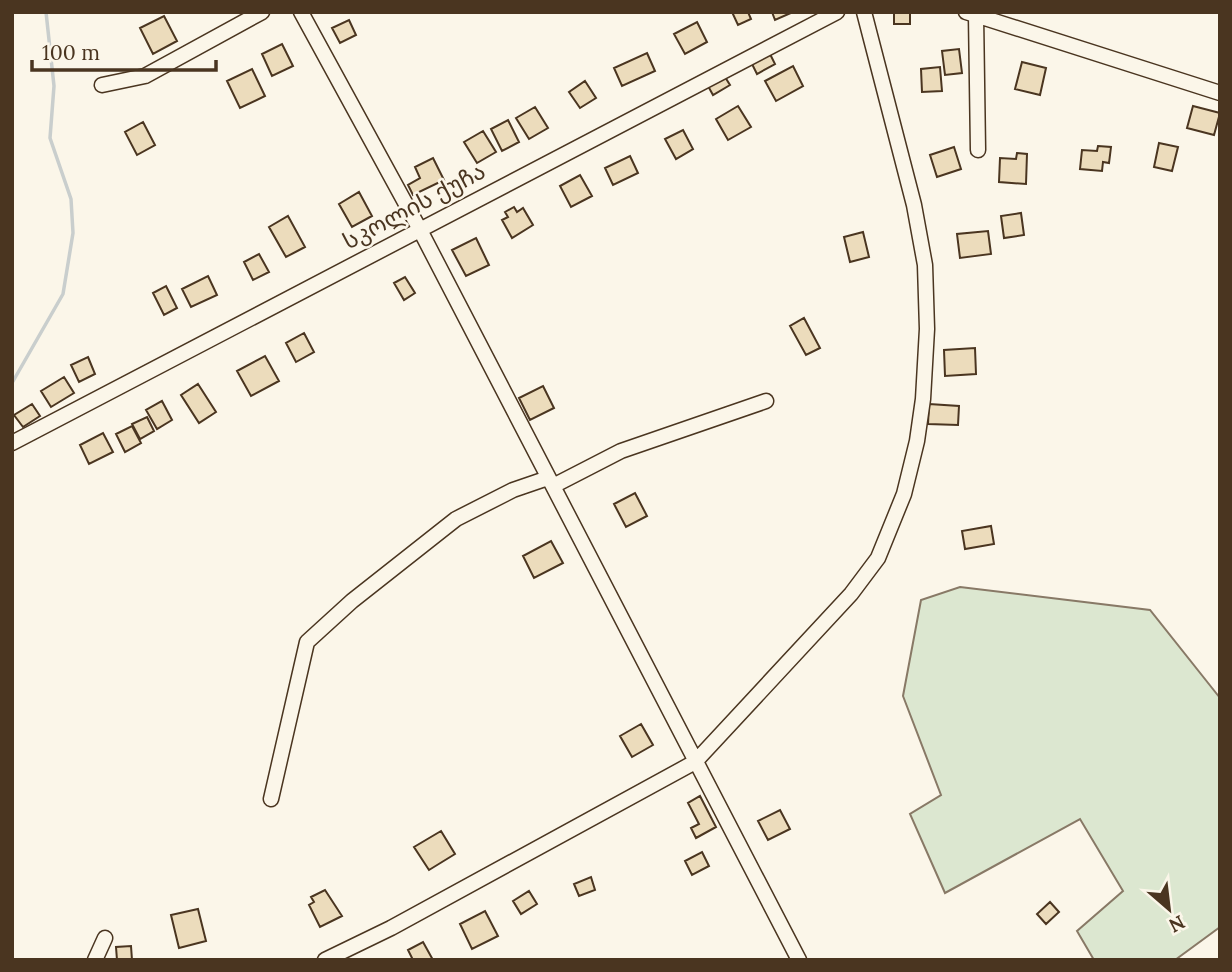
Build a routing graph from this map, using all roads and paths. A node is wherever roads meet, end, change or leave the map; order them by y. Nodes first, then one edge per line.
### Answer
1 (262, 12) edge
2 (301, 12) edge
3 (864, 12) edge
4 (832, 14) edge
5 (971, 14) edge
6 (102, 85) dead end
7 (1220, 93) edge
8 (978, 150) dead end
9 (419, 228) junction
10 (766, 401) dead end
11 (12, 443) edge
12 (551, 482) junction
13 (695, 762) junction
14 (271, 799) dead end
15 (105, 939) dead end
16 (95, 960) edge
17 (325, 960) edge
18 (799, 960) edge

1 - 6 street
2 - 9 street
3 - 13 street
4 - 9 street, სკოლის ქუჩა
5 - 7 street
5 - 8 street
9 - 11 street, სკოლის ქუჩა
9 - 12 street
10 - 12 street
12 - 13 street
12 - 14 street
13 - 17 street
13 - 18 street
15 - 16 street

